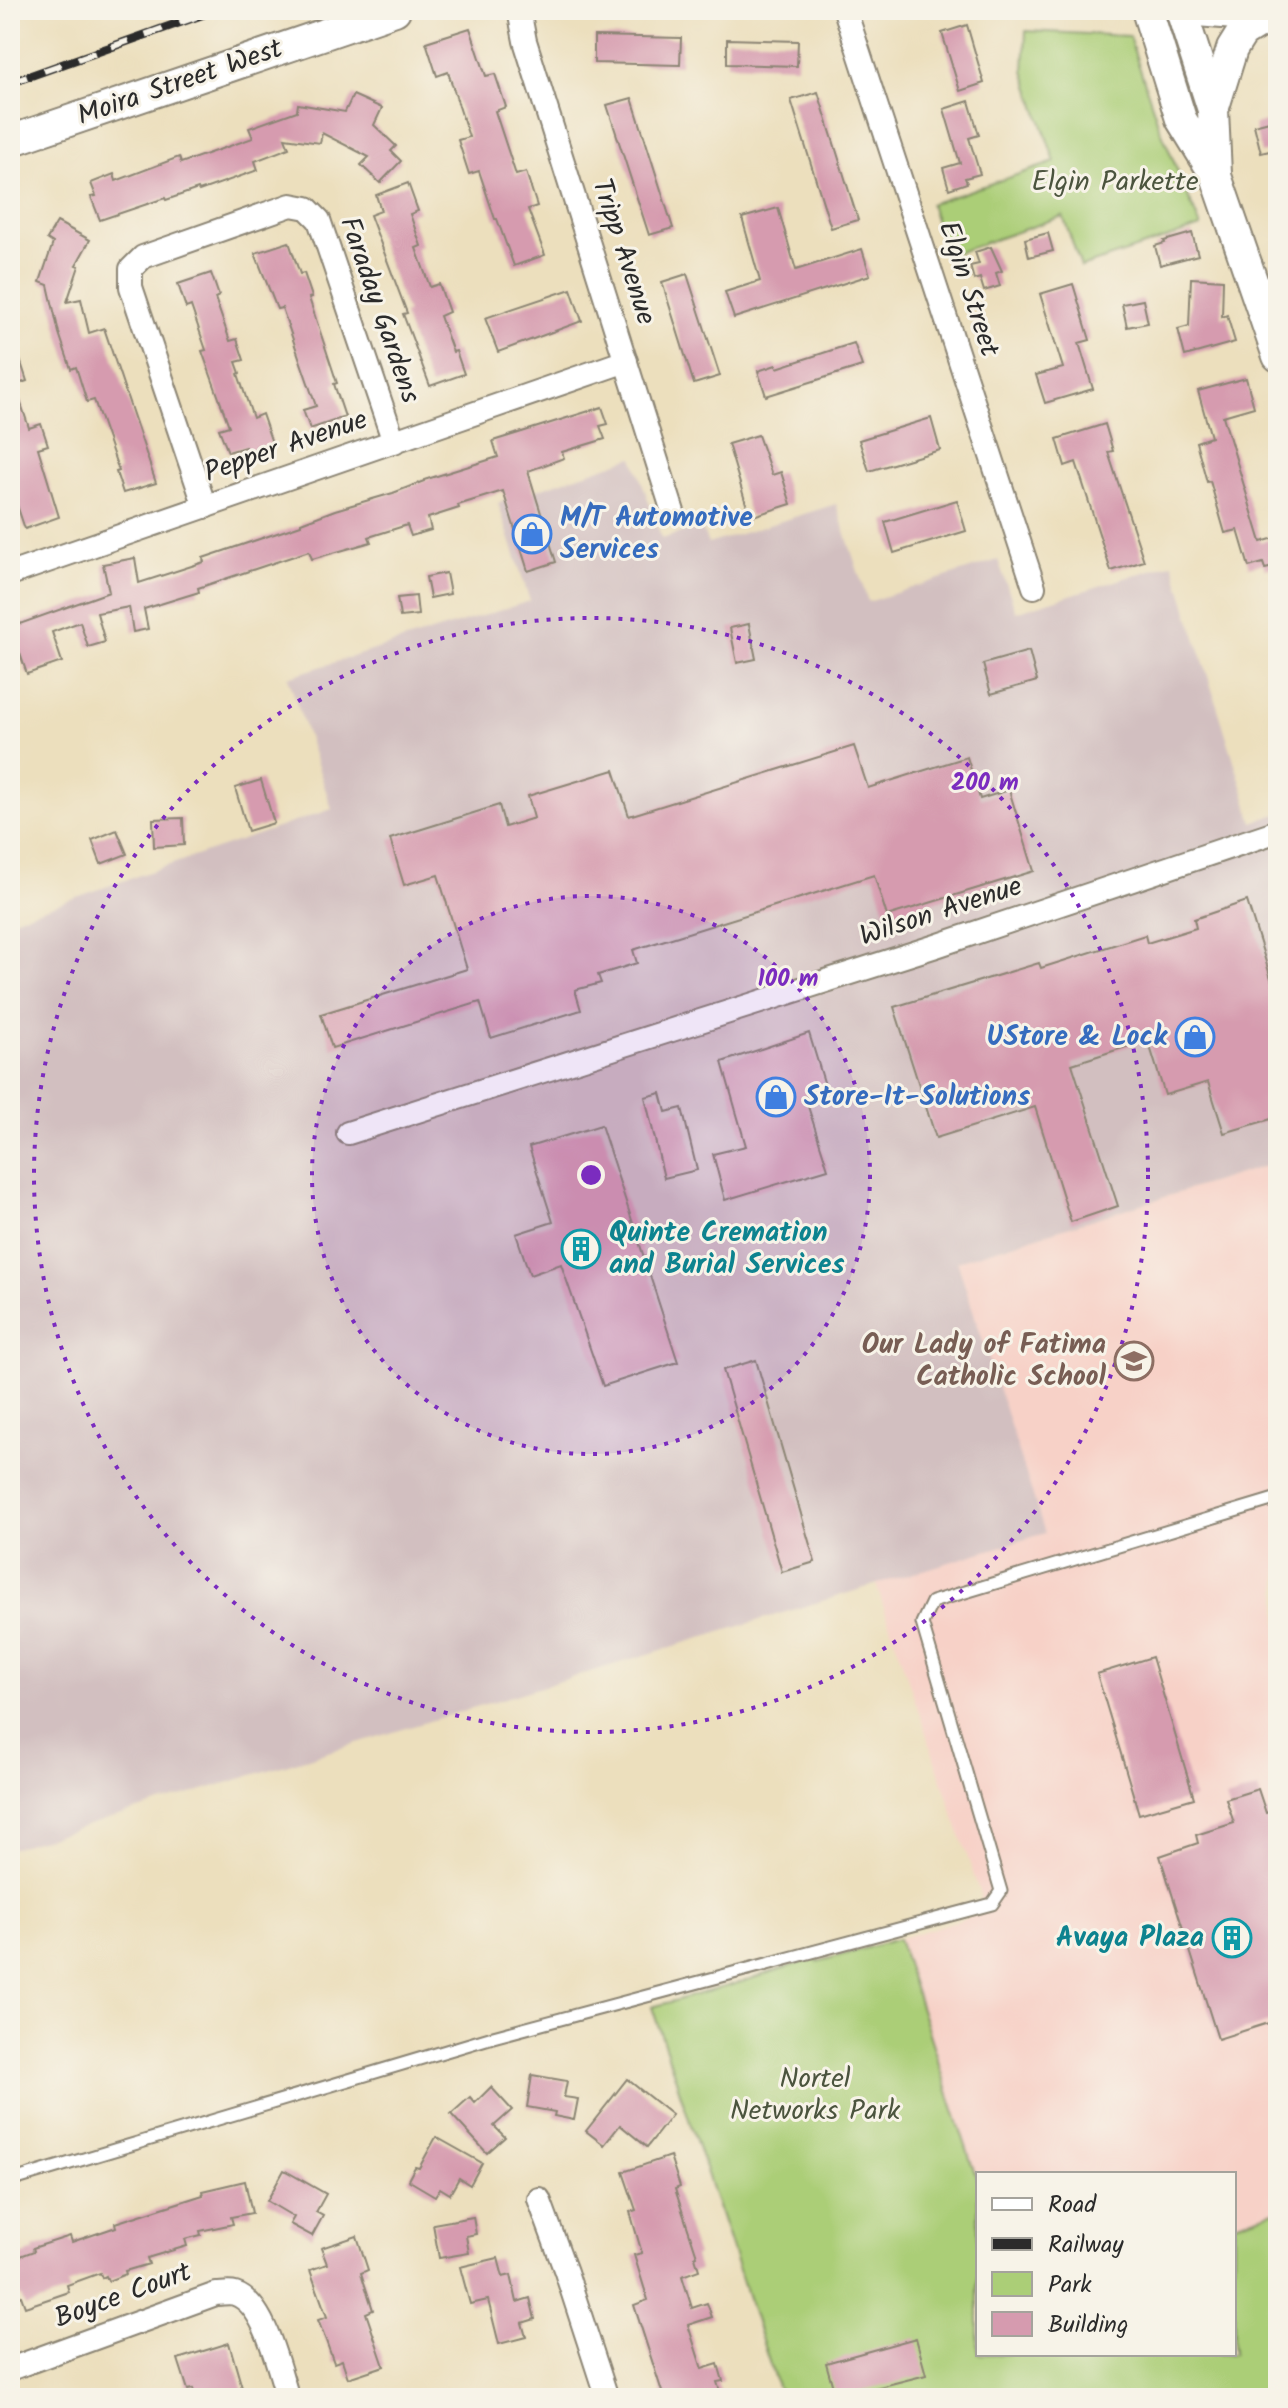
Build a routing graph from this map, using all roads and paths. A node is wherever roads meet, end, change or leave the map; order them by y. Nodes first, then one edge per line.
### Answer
1 (395, 10) edge
2 (519, 10) edge
3 (845, 10) edge
4 (1147, 10) edge
5 (1183, 10) edge
6 (1273, 17) edge
7 (1213, 110) junction
8 (10, 141) edge
9 (1216, 176) junction
10 (1276, 346) edge
11 (626, 361) junction
12 (394, 442) junction
13 (205, 507) junction
14 (673, 512) dead end
15 (10, 574) edge
16 (1034, 587) dead end
17 (1278, 831) edge
18 (348, 1133) dead end
19 (1278, 1498) edge
20 (10, 2181) edge
21 (539, 2199) dead end
22 (10, 2369) edge
23 (288, 2398) edge
24 (607, 2398) edge

1 - 8 main road, Moira Street West
2 - 11 street, Tripp Avenue
3 - 16 street, Elgin Street
4 - 9 main road
5 - 6 main road
5 - 7 main road
6 - 7 main road
7 - 9 main road
9 - 10 main road
11 - 12 street, Pepper Avenue
11 - 14 street, Tripp Avenue
12 - 13 street, Pepper Avenue
12 - 13 street, Faraday Gardens
13 - 15 street, Pepper Avenue
17 - 18 street, Wilson Avenue
19 - 20 lane
21 - 24 street
22 - 23 street, Boyce Court

